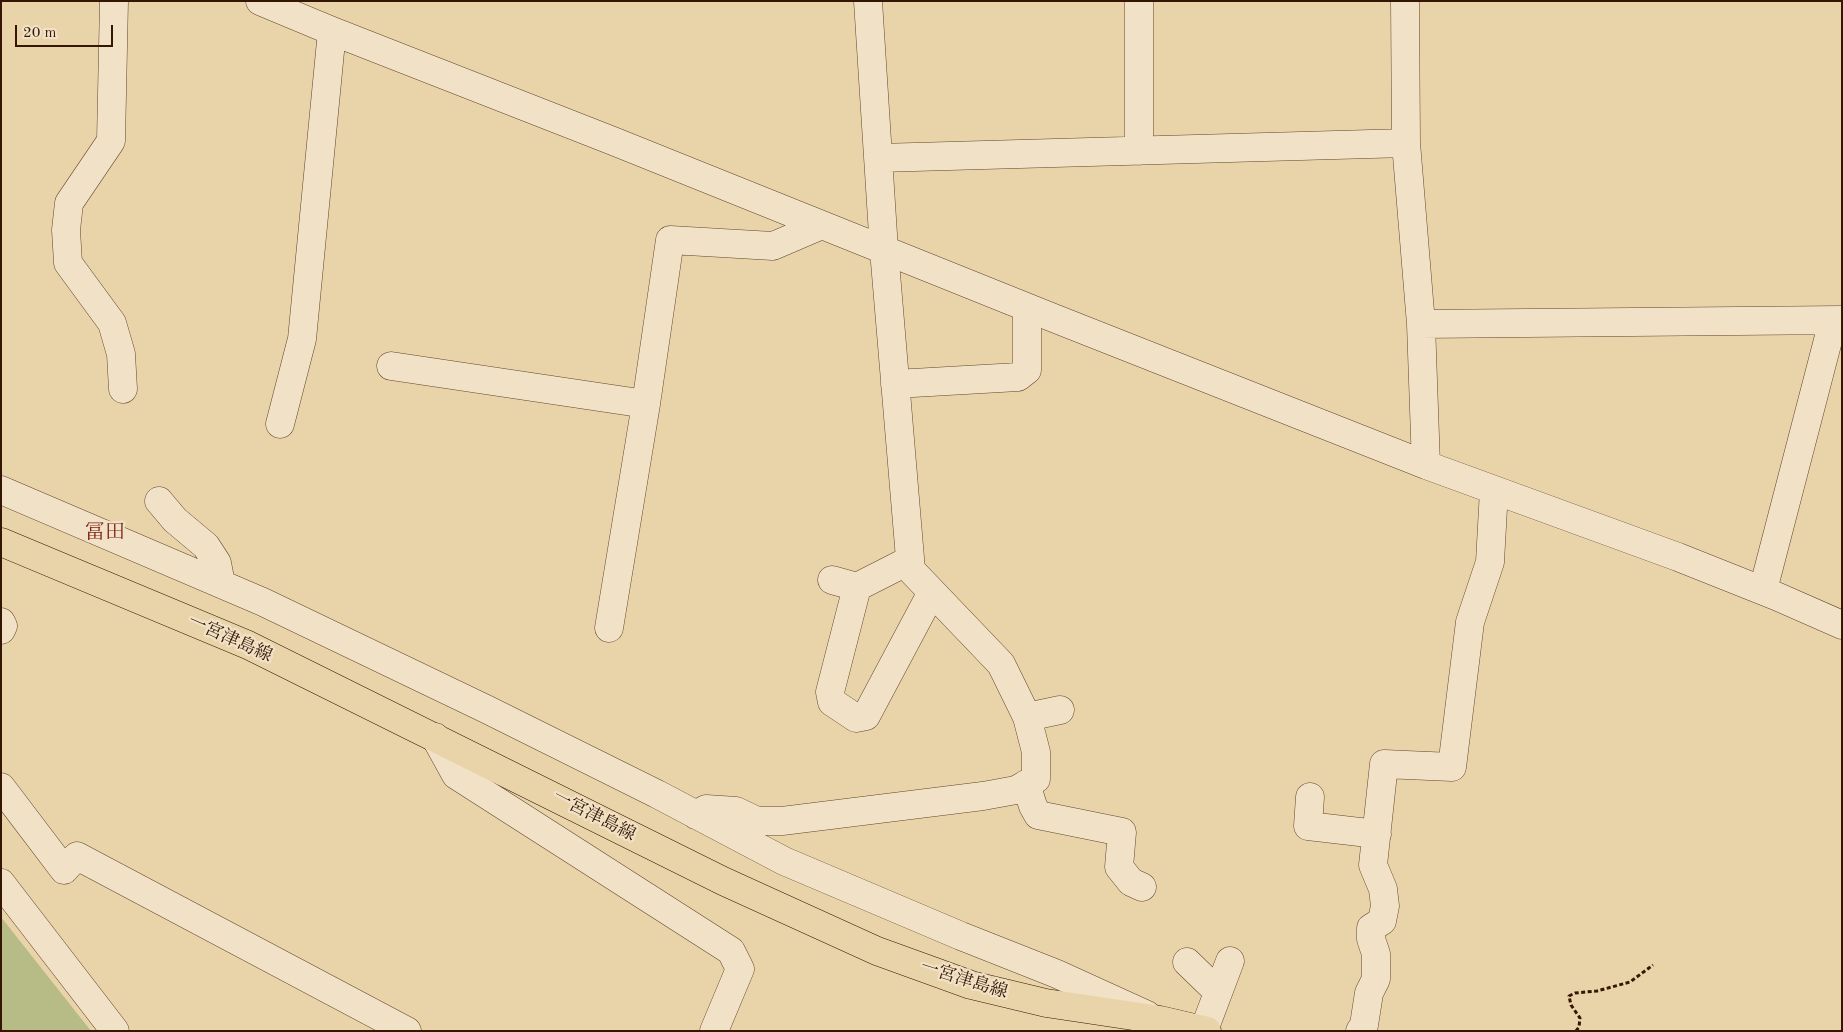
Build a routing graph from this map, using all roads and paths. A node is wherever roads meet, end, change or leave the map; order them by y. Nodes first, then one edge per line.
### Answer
1 (114, 1) edge
2 (260, 1) edge
3 (868, 1) edge
4 (1139, 1) edge
5 (1405, 1) edge
6 (332, 31) junction
7 (1406, 143) junction
8 (1139, 151) junction
9 (879, 158) junction
10 (822, 225) junction
11 (884, 250) junction
12 (1027, 308) junction
13 (1837, 320) edge
14 (1421, 324) junction
15 (391, 366) dead end
16 (895, 384) junction
17 (123, 389) dead end
18 (646, 404) junction
19 (280, 424) dead end
20 (1426, 465) junction
21 (1, 490) edge
22 (1494, 490) junction
23 (159, 501) dead end
24 (1, 542) edge
25 (910, 560) junction
26 (221, 584) junction
27 (1763, 590) junction
28 (932, 592) junction
29 (1, 622) edge
30 (1842, 625) edge
31 (609, 628) dead end
32 (1, 630) edge
33 (1060, 710) dead end
34 (1027, 717) junction
35 (435, 737) junction
36 (1026, 784) junction
37 (1, 787) edge
38 (1310, 797) dead end
39 (696, 815) junction
40 (1376, 834) junction
41 (1, 883) edge
42 (1142, 887) dead end
43 (1230, 961) dead end
44 (1187, 962) dead end
45 (1653, 965) dead end
46 (1218, 992) junction
47 (1160, 1020) junction
48 (1205, 1030) edge
49 (115, 1031) edge
50 (407, 1031) edge
51 (714, 1031) edge
52 (1360, 1031) edge
53 (1576, 1031) edge

1 - 17 street
2 - 6 street
3 - 9 street
4 - 8 street
5 - 7 street
6 - 10 street
6 - 19 street
7 - 8 street
7 - 14 street
8 - 9 street
9 - 11 street
10 - 11 street
10 - 18 street
11 - 12 street
11 - 16 street
12 - 16 street
12 - 20 street
13 - 14 street
13 - 27 street
14 - 20 street
15 - 18 street
16 - 25 street
18 - 31 street
20 - 22 street
21 - 26 street
22 - 27 street
22 - 40 street
23 - 26 street
24 - 35 main road, 一宮津島線
25 - 28 street
25 - 28 street
26 - 39 street
27 - 30 street
28 - 34 street
29 - 32 street
33 - 34 street
34 - 36 street
35 - 47 main road, 一宮津島線
35 - 51 street
36 - 39 street
36 - 42 street
37 - 50 street
38 - 40 street
39 - 47 street
40 - 52 street
41 - 49 street
43 - 46 street
44 - 46 street
45 - 53 path
46 - 48 street
47 - 48 main road, 一宮津島線

